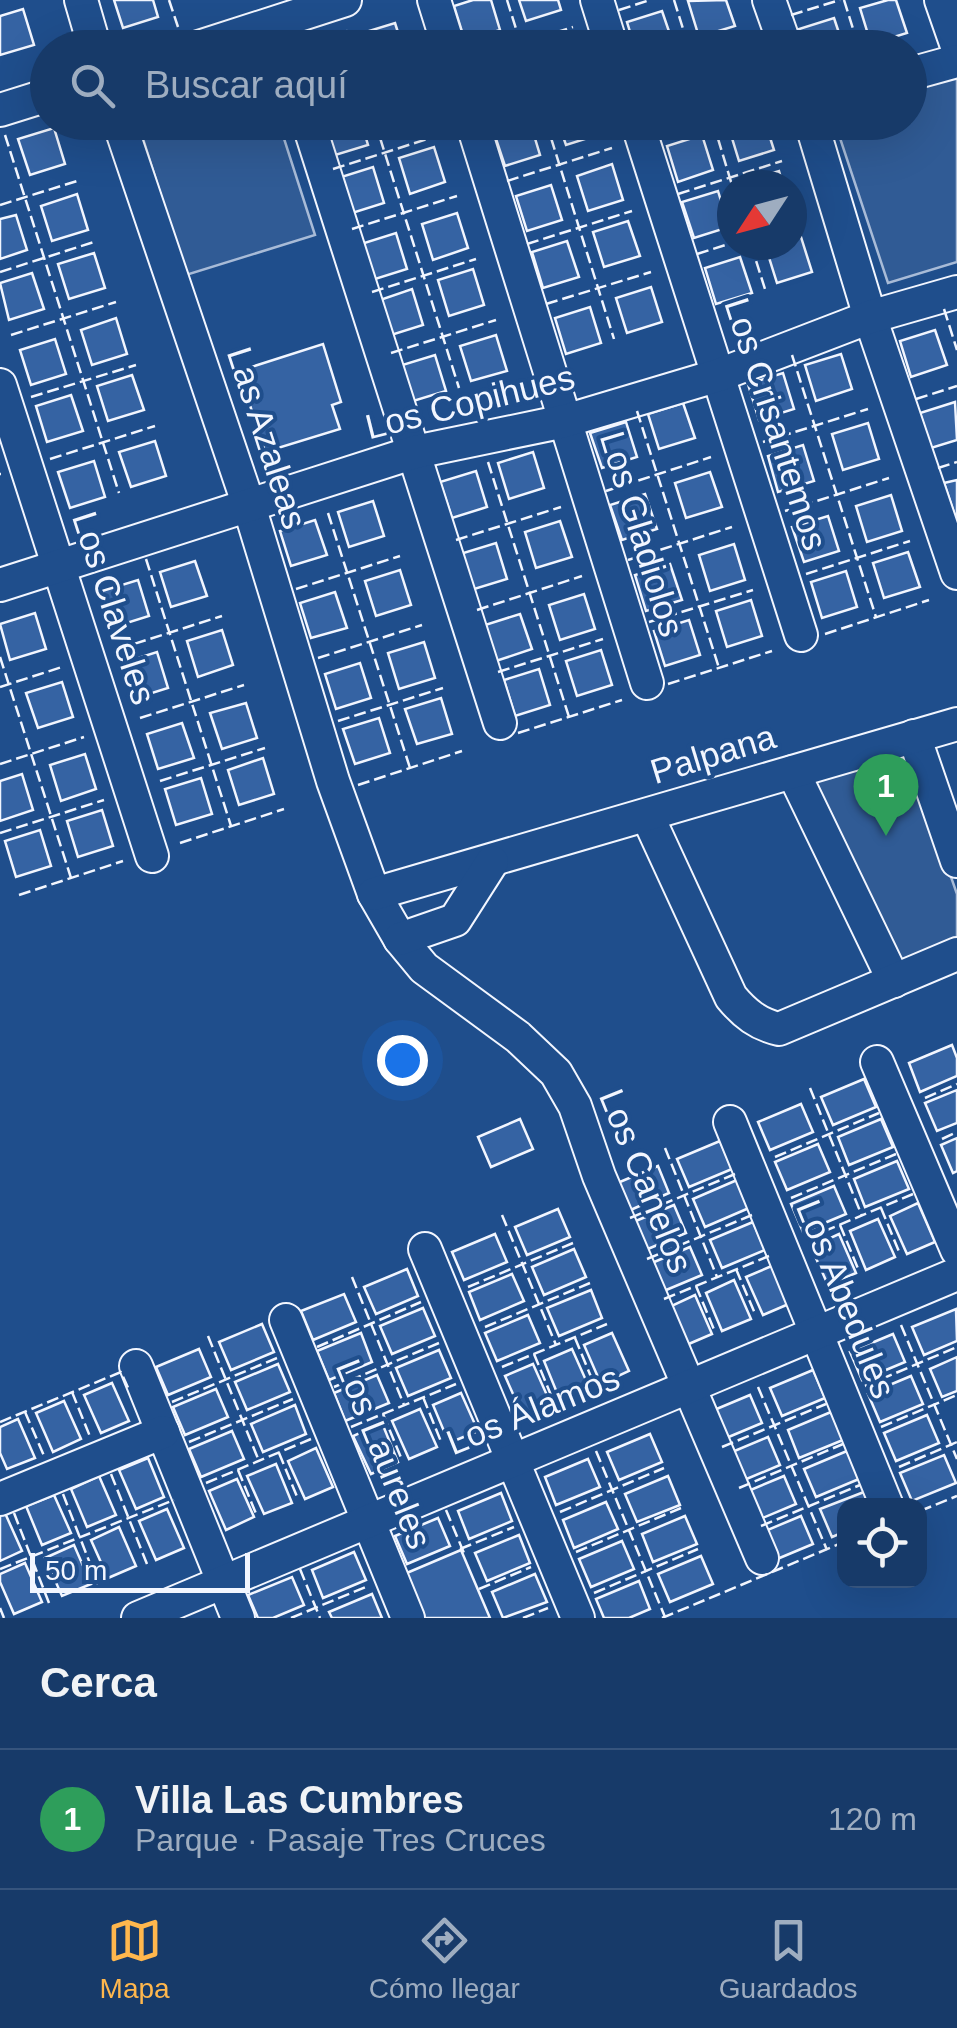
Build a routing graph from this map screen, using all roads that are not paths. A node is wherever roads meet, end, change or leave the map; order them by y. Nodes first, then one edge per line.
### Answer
1 (80, 0) edge
2 (345, 0) edge
3 (434, 0) edge
4 (597, 0) edge
5 (769, 0) edge
6 (942, 0) edge
7 (276, 23) edge
8 (89, 30) edge
9 (443, 30) edge
10 (606, 30) edge
11 (780, 30) edge
12 (957, 46) edge
13 (957, 60) edge
14 (927, 69) edge
15 (30, 101) edge
16 (0, 110) edge
17 (125, 140) edge
18 (314, 140) edge
19 (478, 140) edge
20 (643, 140) edge
21 (816, 140) edge
22 (957, 292) edge
23 (870, 317) junction
24 (719, 375) junction
25 (0, 385) edge
26 (565, 422) junction
27 (414, 452) junction
28 (249, 506) junction
29 (58, 567) junction
30 (957, 572) edge
31 (0, 586) edge
32 (802, 636) dead end
33 (647, 683) dead end
34 (500, 723) dead end
35 (957, 724) edge
36 (914, 736) junction
37 (793, 772) junction
38 (333, 781) joint
39 (647, 815) junction
40 (152, 856) dead end
41 (957, 861) edge
42 (492, 862) junction
43 (374, 894) junction
44 (400, 938) junction
45 (957, 954) edge
46 (894, 981) junction
47 (877, 1062) dead end
48 (730, 1122) dead end
49 (426, 1249) dead end
50 (957, 1250) edge
51 (957, 1274) edge
52 (286, 1320) dead end
53 (816, 1333) junction
54 (136, 1366) dead end
55 (690, 1388) junction
56 (163, 1432) junction
57 (513, 1462) junction
58 (0, 1498) edge
59 (884, 1498) edge
60 (369, 1521) junction
61 (762, 1558) dead end
62 (223, 1582) junction
63 (138, 1618) edge
64 (238, 1618) edge
65 (408, 1618) edge
66 (578, 1618) edge

1 - 8 street
2 - 7 street
3 - 9 street
4 - 10 street
5 - 11 street
6 - 12 street
13 - 14 street
15 - 16 street
17 - 28 street, Las Azaleas
18 - 27 street
19 - 26 street, Los Gladiolos
20 - 24 street, Los Crisantemos
21 - 23 street
22 - 23 street, Los Copihues
23 - 24 street, Los Copihues
23 - 30 street
24 - 26 street, Los Copihues
24 - 32 street, Los Crisantemos
25 - 29 street, Los Claveles
26 - 27 street, Los Copihues
26 - 33 street, Los Gladiolos
27 - 28 street, Los Copihues
27 - 34 street
28 - 29 street, Los Copihues
28 - 38 street, Las Azaleas
29 - 31 street, Los Copihues
29 - 40 street, Los Claveles
35 - 36 street, Palpana
36 - 37 street, Palpana
36 - 41 street
37 - 39 street, Palpana
37 - 46 street
38 - 43 street, Los Canelos
39 - 42 street, Palpana
39 - 46 street
42 - 43 street, Palpana
42 - 44 street
43 - 44 street, Los Canelos
44 - 55 street, Los Canelos
45 - 46 street
47 - 50 street
48 - 53 street, Los Abedules
49 - 57 street
51 - 53 street, Los Álamos
52 - 60 street, Los Laureles
53 - 55 street, Los Álamos
53 - 59 street, Los Abedules
54 - 56 street
55 - 57 street, Los Álamos
55 - 61 street, Los Canelos
56 - 58 street
56 - 62 street
57 - 60 street, Los Álamos
57 - 66 street
60 - 62 street, Los Álamos
60 - 65 street, Los Laureles
62 - 63 street, Los Álamos
62 - 64 street

